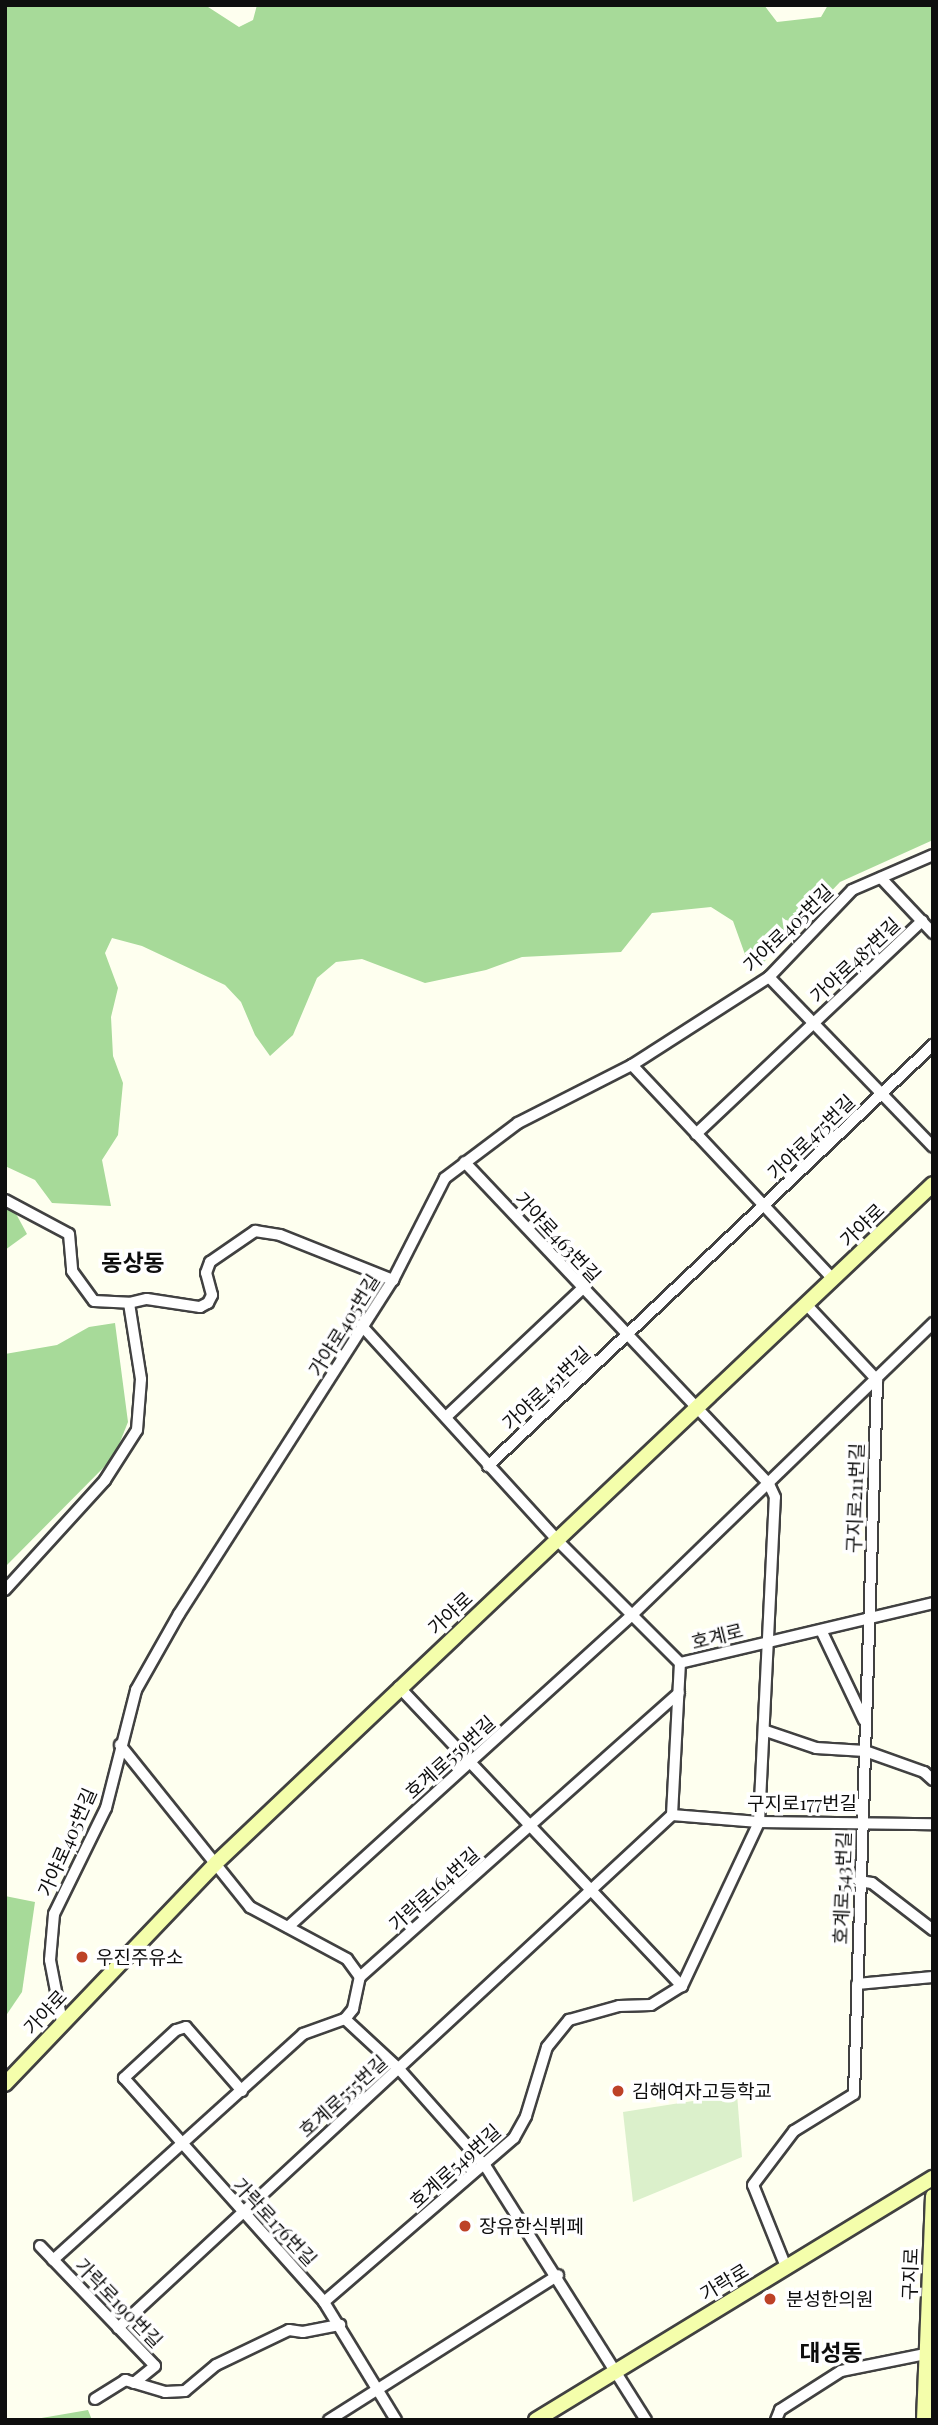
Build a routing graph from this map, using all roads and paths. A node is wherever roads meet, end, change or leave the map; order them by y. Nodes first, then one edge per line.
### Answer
1 (933, 855) edge
2 (881, 878) junction
3 (922, 921) junction
4 (933, 933) edge
5 (769, 977) junction
6 (812, 1024) junction
7 (933, 1045) edge
8 (632, 1065) junction
9 (881, 1094) junction
10 (696, 1134) junction
11 (933, 1147) edge
12 (465, 1162) junction
13 (933, 1184) edge
14 (5, 1200) edge
15 (765, 1205) junction
16 (393, 1279) junction
17 (833, 1279) junction
18 (582, 1289) junction
19 (129, 1303) junction
20 (806, 1304) junction
21 (933, 1323) edge
22 (361, 1325) junction
23 (628, 1335) junction
24 (877, 1380) junction
25 (694, 1409) junction
26 (446, 1417) junction
27 (488, 1466) junction
28 (769, 1484) junction
29 (557, 1540) junction
30 (5, 1590) edge
31 (933, 1603) edge
32 (634, 1613) junction
33 (868, 1618) junction
34 (821, 1630) junction
35 (770, 1641) junction
36 (680, 1663) junction
37 (399, 1687) junction
38 (679, 1693) junction
39 (866, 1724) junction
40 (766, 1731) junction
41 (120, 1745) junction
42 (865, 1751) junction
43 (470, 1762) junction
44 (933, 1780) edge
45 (672, 1815) junction
46 (862, 1820) junction
47 (759, 1822) junction
48 (933, 1824) edge
49 (530, 1826) junction
50 (216, 1863) junction
51 (859, 1881) junction
52 (592, 1889) junction
53 (288, 1927) junction
54 (933, 1930) edge
55 (360, 1977) junction
56 (933, 1978) edge
57 (857, 1984) junction
58 (682, 1986) junction
59 (345, 2019) junction
60 (62, 2022) junction
61 (399, 2068) junction
62 (5, 2084) edge
63 (242, 2091) junction
64 (182, 2146) junction
65 (486, 2167) junction
66 (933, 2178) edge
67 (933, 2196) edge
68 (242, 2212) junction
69 (40, 2246) dead end
70 (932, 2255) edge
71 (53, 2260) junction
72 (786, 2267) junction
73 (558, 2275) junction
74 (324, 2302) junction
75 (340, 2325) junction
76 (118, 2328) junction
77 (930, 2353) edge
78 (614, 2372) junction
79 (134, 2383) junction
80 (378, 2389) junction
81 (95, 2399) dead end
82 (329, 2420) edge
83 (396, 2420) edge
84 (536, 2420) edge
85 (646, 2420) edge
86 (776, 2420) edge
87 (923, 2420) edge

1 - 2 street, 가야로405번길
2 - 3 street
2 - 5 street, 가야로405번길
3 - 4 street
3 - 6 street, 가야로487번길
5 - 6 street, 가야로487번길
5 - 8 street, 가야로405번길
6 - 9 street, 가야로487번길
6 - 10 street
7 - 9 street, 가야로475번길
8 - 10 street, 가야로475번길
8 - 12 street, 가야로405번길
9 - 11 street, 가야로487번길
9 - 15 street, 가야로475번길
10 - 15 street, 가야로475번길
12 - 16 street, 가야로405번길
12 - 18 street, 가야로463번길
13 - 17 main road, 가야로
14 - 19 street
15 - 17 street, 가야로475번길
15 - 23 street
16 - 19 street
16 - 22 street, 가야로405번길
17 - 20 main road, 가야로
18 - 23 street, 가야로463번길
18 - 26 street
19 - 30 street
20 - 24 street
20 - 25 main road, 가야로
21 - 24 street, 구지로211번길
22 - 26 street
22 - 41 street, 가야로405번길
23 - 25 street, 가야로463번길
23 - 27 street, 가야로451번길
24 - 28 street, 구지로211번길
24 - 33 street, 구지로211번길
25 - 28 street
25 - 29 main road, 가야로
26 - 27 street
27 - 29 street
28 - 32 street, 구지로211번길
28 - 35 street
29 - 32 street, 호계로
29 - 37 main road, 가야로
31 - 33 street, 호계로
32 - 36 street, 호계로
32 - 43 street, 호계로559번길
33 - 34 street, 호계로
33 - 39 street, 호계로543번길
34 - 35 street, 호계로
34 - 39 street, 호계로543번길
35 - 36 street, 호계로
35 - 40 street
36 - 38 street
37 - 43 street
37 - 50 main road, 가야로
38 - 45 street
38 - 49 street
39 - 42 street, 호계로543번길
40 - 42 street
40 - 47 street
41 - 50 street
41 - 60 street, 가야로405번길
42 - 44 street
42 - 46 street, 호계로543번길
43 - 49 street
43 - 53 street, 호계로559번길
45 - 47 street, 구지로177번길
45 - 52 street, 호계로555번길
46 - 47 street, 구지로177번길
46 - 48 street, 구지로177번길
46 - 51 street, 호계로543번길
47 - 58 street
49 - 52 street
49 - 55 street, 가락로164번길
50 - 53 street
50 - 60 main road, 가야로
51 - 54 street
51 - 57 street, 호계로543번길
52 - 58 street
52 - 61 street, 호계로555번길
53 - 55 street
55 - 59 street
56 - 57 street
57 - 72 street, 호계로543번길
58 - 65 street, 호계로549번길
59 - 61 street
59 - 63 street
60 - 62 main road, 가야로
61 - 65 street
61 - 68 street, 호계로555번길
63 - 64 street
63 - 64 street, 가락로176번길
64 - 68 street, 가락로176번길
64 - 71 street
65 - 73 street
65 - 74 street, 호계로549번길
66 - 72 main road, 가락로
67 - 70 main road, 구지로
68 - 74 street, 가락로176번길
68 - 76 street, 호계로555번길
69 - 71 street, 가락로190번길
70 - 77 main road, 구지로
71 - 76 street, 가락로190번길
72 - 78 main road, 가락로
73 - 78 street
73 - 80 street
74 - 75 street, 가락로176번길
75 - 79 street
75 - 80 street, 가락로176번길
76 - 79 street, 가락로190번길
77 - 86 street
77 - 87 main road, 구지로
78 - 84 main road, 가락로
78 - 85 street
79 - 81 street
80 - 82 street
80 - 83 street, 가락로176번길

